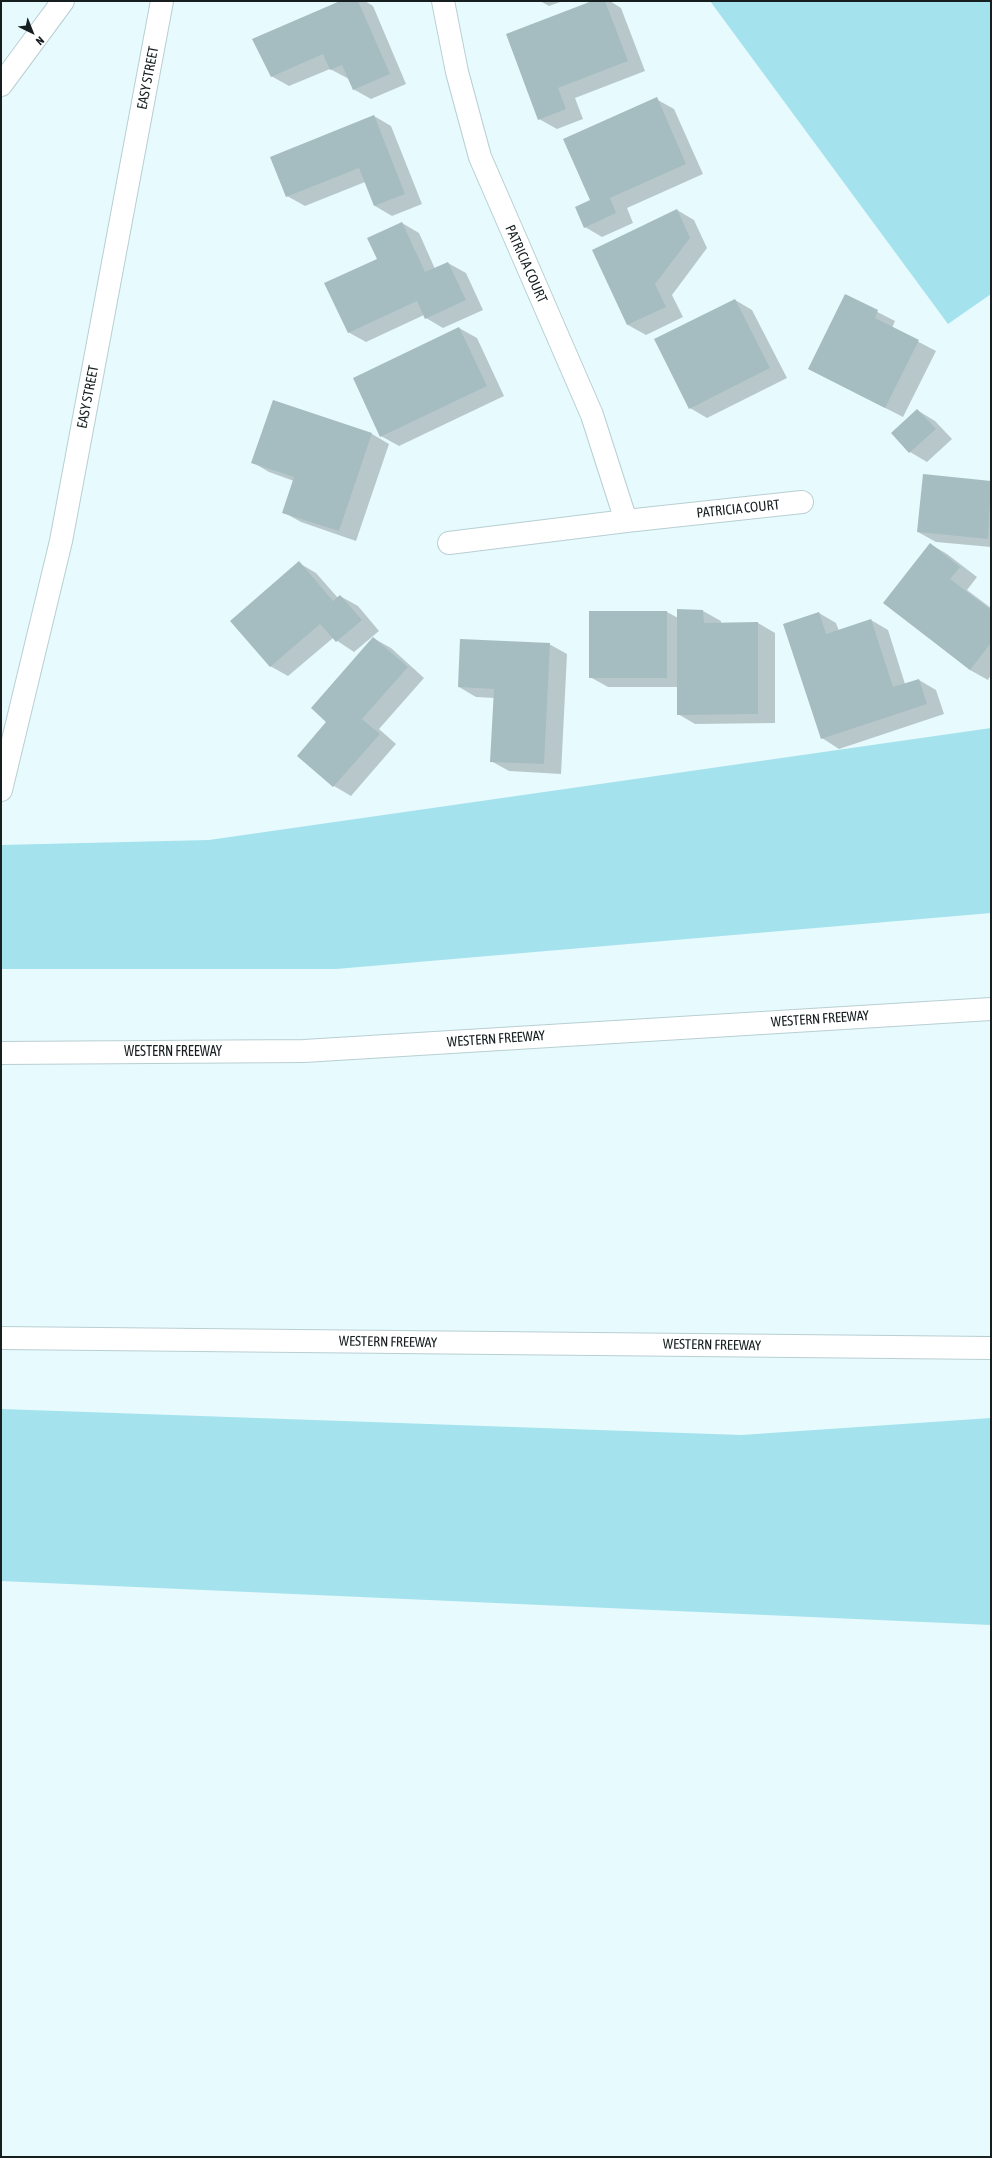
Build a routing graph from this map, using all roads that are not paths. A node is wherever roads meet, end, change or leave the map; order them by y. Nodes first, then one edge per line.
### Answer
1 (63, 1) edge
2 (162, 1) edge
3 (443, 1) edge
4 (1, 85) edge
5 (802, 502) dead end
6 (626, 521) junction
7 (450, 543) dead end
8 (1, 790) edge
9 (991, 1009) edge
10 (1, 1053) edge
11 (1, 1338) edge
12 (991, 1348) edge

1 - 4 main road
2 - 8 main road, EASY STREET
3 - 6 main road, PATRICIA COURT
5 - 6 main road, PATRICIA COURT
6 - 7 main road, PATRICIA COURT
9 - 10 main road, WESTERN FREEWAY
11 - 12 main road, WESTERN FREEWAY

